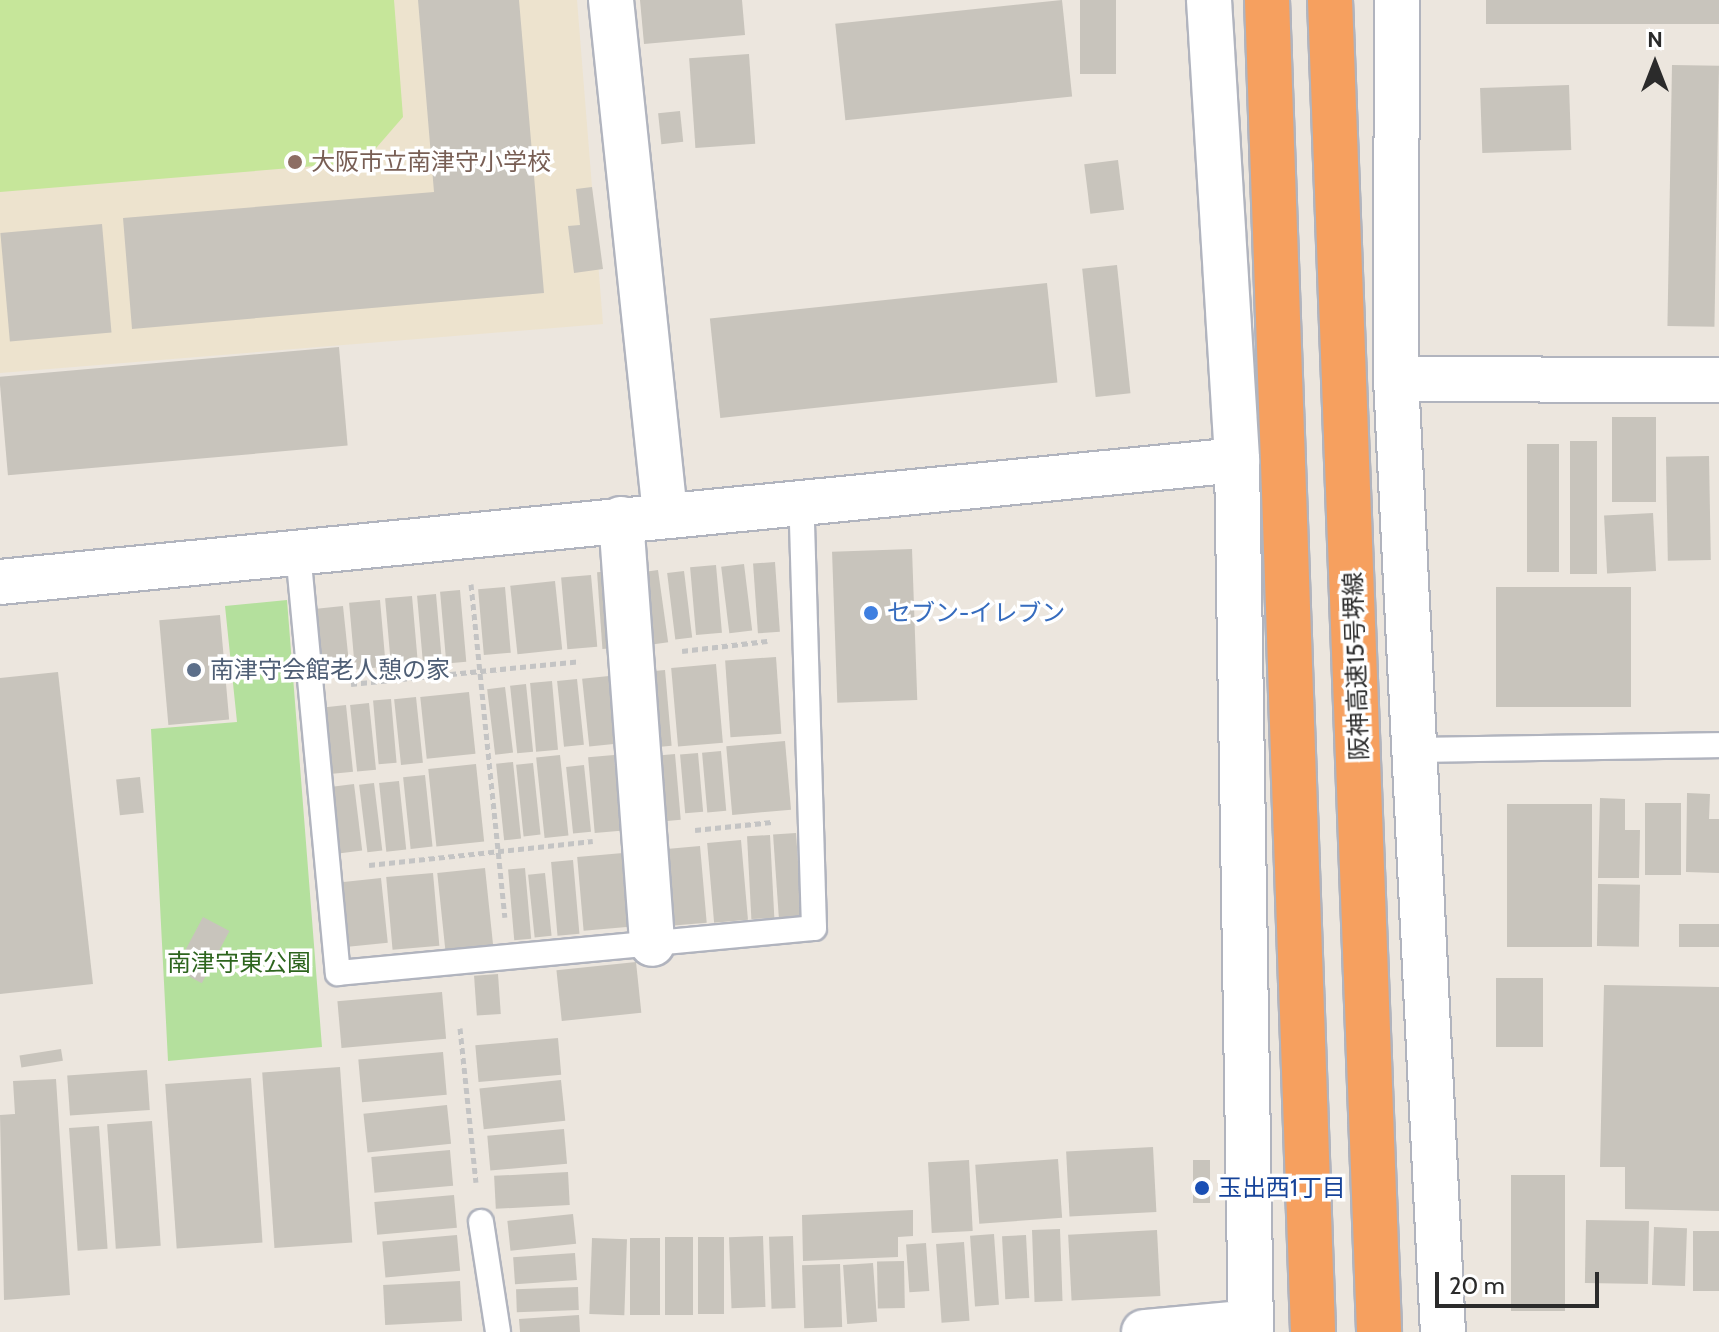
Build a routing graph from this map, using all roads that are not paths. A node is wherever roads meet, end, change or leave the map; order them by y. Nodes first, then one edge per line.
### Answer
1 (611, 0) edge
2 (1209, 0) edge
3 (1267, 0) edge
4 (1330, 0) edge
5 (1397, 0) edge
6 (1396, 379) junction
7 (1719, 380) edge
8 (1237, 460) junction
9 (801, 502) junction
10 (665, 514) junction
11 (621, 519) junction
12 (298, 552) junction
13 (0, 582) edge
14 (1719, 745) edge
15 (1413, 750) junction
16 (652, 944) junction
17 (481, 1222) road end
18 (1251, 1327) edge
19 (498, 1332) edge
20 (1144, 1332) edge
21 (1313, 1332) edge
22 (1379, 1332) edge
23 (1443, 1332) edge

1 - 10 street
2 - 8 street
3 - 21 highway
4 - 22 highway, 阪神高速15号堺線
5 - 6 street
6 - 7 street
6 - 15 street
8 - 9 street
8 - 18 street
9 - 10 street
9 - 16 lane
10 - 11 street
11 - 12 street
11 - 16 street
12 - 13 street
12 - 16 lane
14 - 15 lane
15 - 23 street
17 - 19 lane
18 - 20 street

